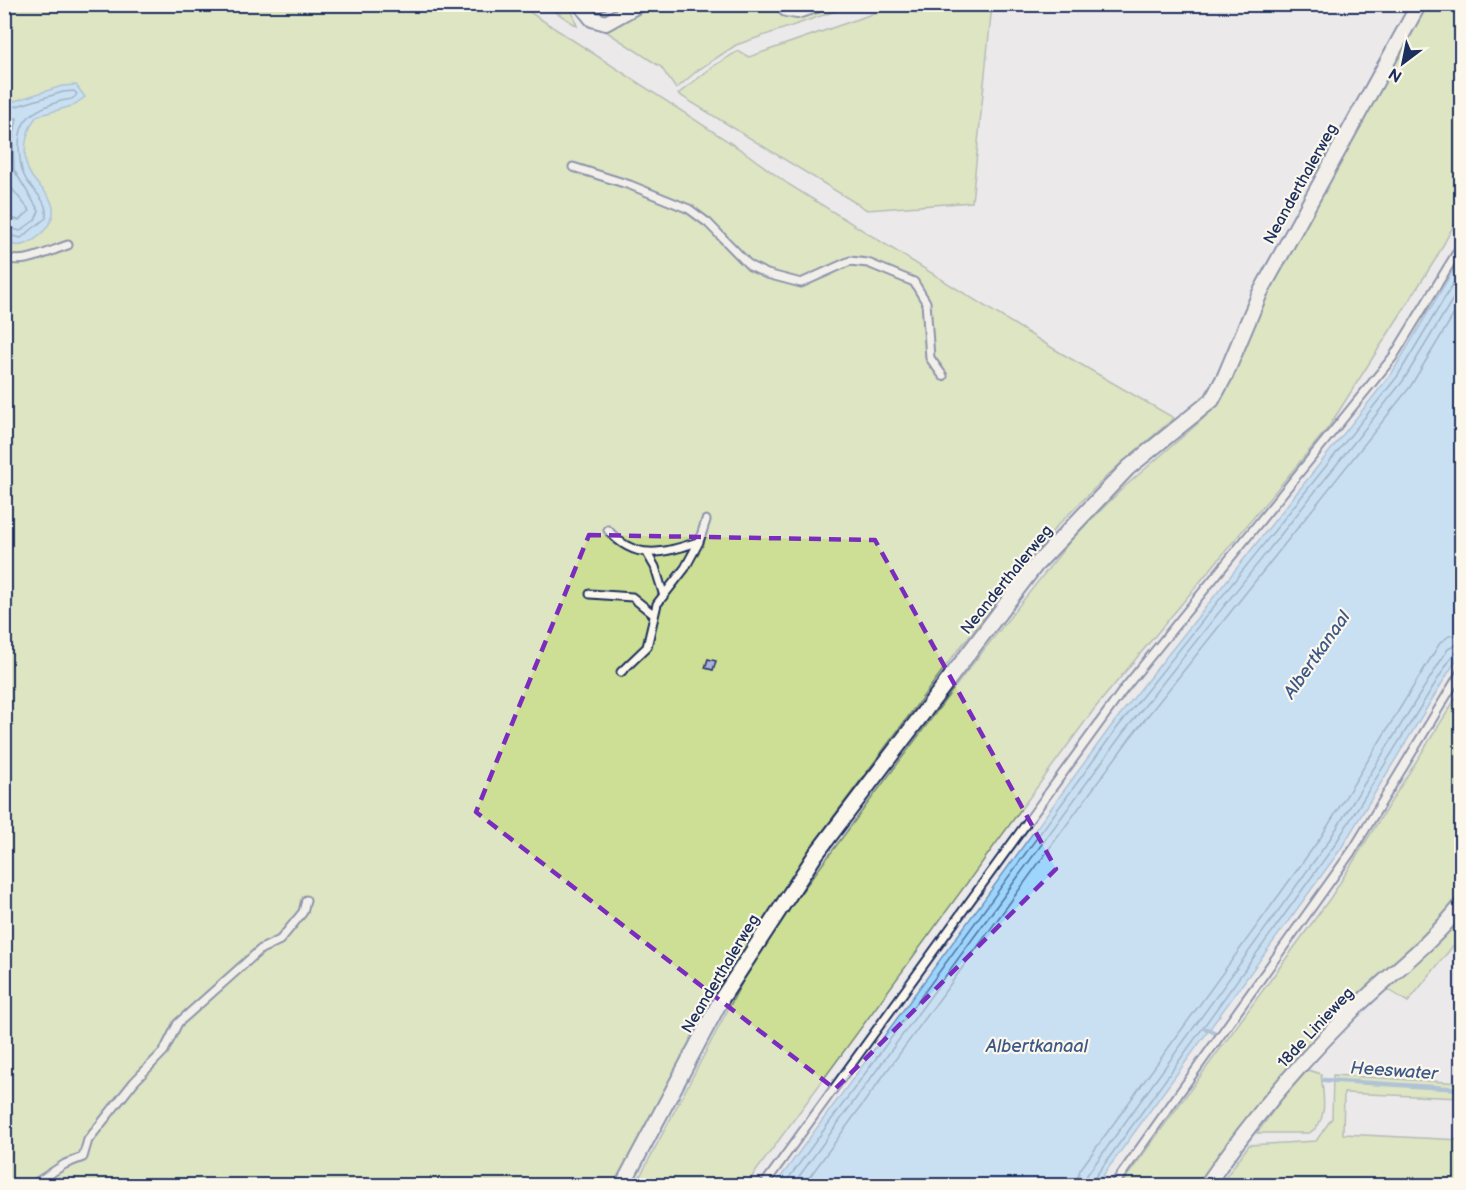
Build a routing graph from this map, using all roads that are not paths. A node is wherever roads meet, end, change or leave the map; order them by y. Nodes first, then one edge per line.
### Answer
1 (580, 4) edge
2 (640, 4) edge
3 (784, 4) edge
4 (820, 4) edge
5 (1419, 4) edge
6 (573, 167) dead end
7 (1461, 244) edge
8 (68, 245) dead end
9 (4, 257) edge
10 (943, 376) dead end
11 (706, 520) dead end
12 (608, 530) dead end
13 (699, 542) junction
14 (647, 553) junction
15 (663, 593) junction
16 (590, 594) dead end
17 (653, 614) junction
18 (1461, 670) edge
19 (621, 672) dead end
20 (306, 900) dead end
21 (1461, 904) edge
22 (32, 1185) edge
23 (622, 1185) edge
24 (764, 1185) edge
25 (1113, 1185) edge
26 (1206, 1185) edge

1 - 2 street
3 - 4 street
5 - 23 street, Neanderthalerweg
6 - 10 lane
7 - 24 lane
8 - 9 lane
11 - 13 lane
12 - 14 lane
13 - 14 lane
13 - 15 lane
14 - 15 lane
15 - 17 lane
16 - 17 lane
17 - 19 lane
18 - 25 lane
20 - 22 lane
21 - 26 street, 18de Linieweg

